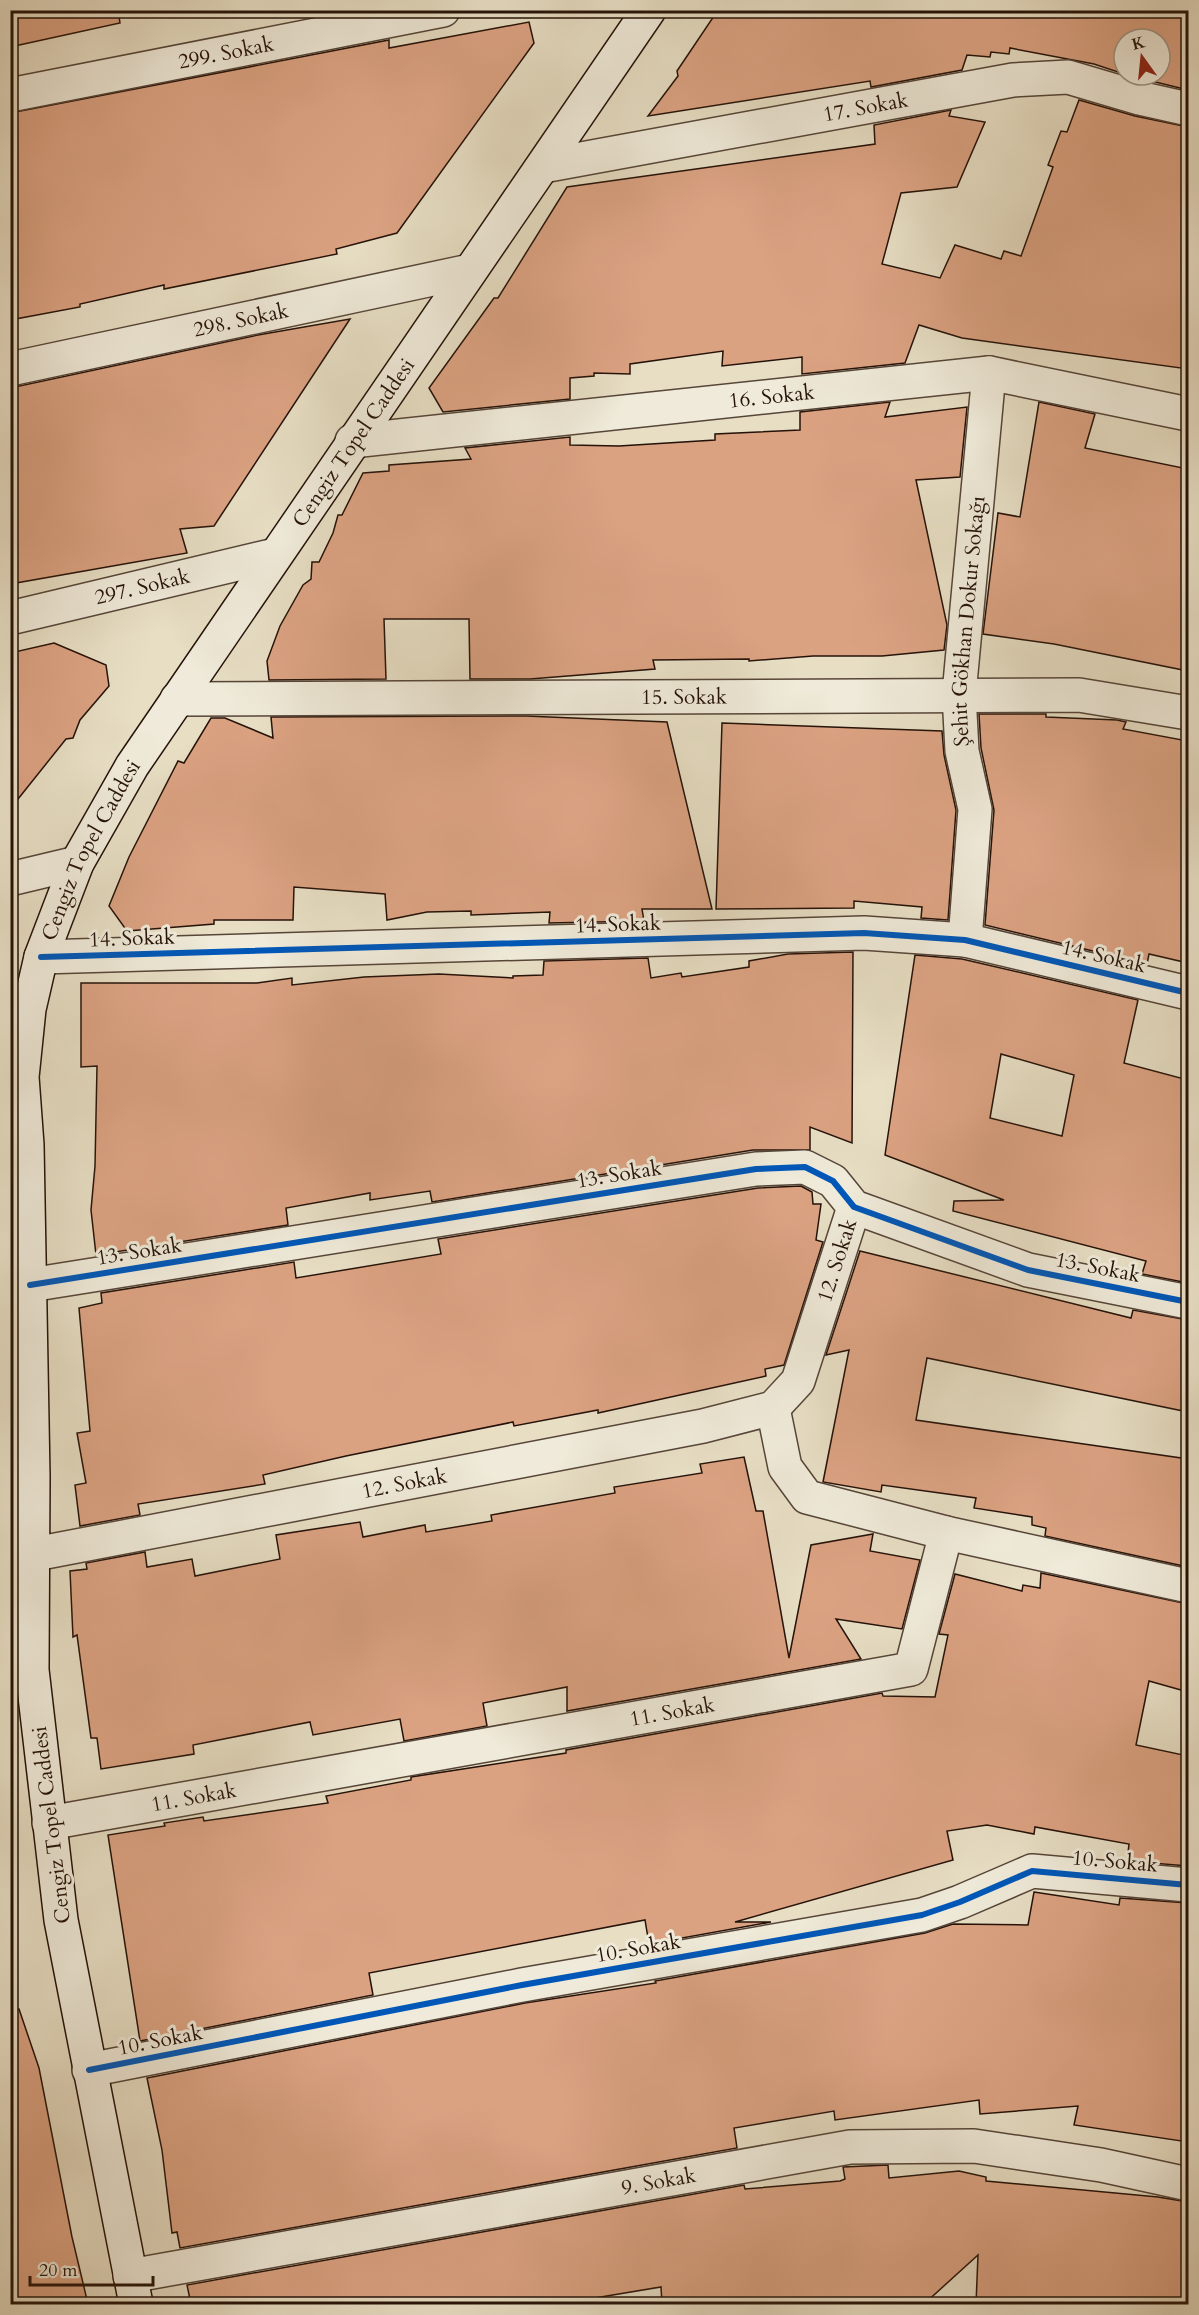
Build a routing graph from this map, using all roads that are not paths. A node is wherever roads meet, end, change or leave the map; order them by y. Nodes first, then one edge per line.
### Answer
1 (443, 10) edge
2 (649, 10) edge
3 (10, 96) edge
4 (1188, 109) edge
5 (543, 166) junction
6 (470, 271) junction
7 (10, 369) edge
8 (989, 373) junction
9 (1188, 414) edge
10 (352, 441) junction
11 (275, 555) junction
12 (10, 618) edge
13 (959, 694) junction
14 (177, 699) junction
15 (1188, 713) edge
16 (77, 863) junction
17 (10, 879) edge
18 (965, 940) junction
19 (41, 957) junction
20 (1188, 993) edge
21 (19, 1147) edge
22 (854, 1207) junction
23 (30, 1285) junction
24 (1188, 1302) edge
25 (21, 1397) edge
26 (773, 1408) junction
27 (946, 1533) junction
28 (34, 1554) junction
29 (1188, 1586) edge
30 (21, 1672) edge
31 (49, 1823) junction
32 (1188, 1885) edge
33 (89, 2070) junction
34 (1188, 2184) edge
35 (133, 2290) edge

1 - 3 street, 299. Sokak
2 - 5 street, Cengiz Topel Caddesi
4 - 5 street, 17. Sokak
5 - 6 street, Cengiz Topel Caddesi
6 - 7 street, 298. Sokak
6 - 10 street, Cengiz Topel Caddesi
8 - 9 street, 16. Sokak
8 - 10 street, 16. Sokak
8 - 13 street, Şehit Gökhan Dokur Sokağı
10 - 11 street, Cengiz Topel Caddesi
11 - 12 street, 297. Sokak
11 - 14 street, Cengiz Topel Caddesi
13 - 14 street, 15. Sokak
13 - 15 street, 15. Sokak
13 - 18 street, Şehit Gökhan Dokur Sokağı
14 - 16 street, Cengiz Topel Caddesi
16 - 17 street
16 - 19 street, Cengiz Topel Caddesi
18 - 19 street, 14. Sokak
18 - 20 street, 14. Sokak
19 - 21 street, Cengiz Topel Caddesi
21 - 23 street, Cengiz Topel Caddesi
22 - 23 street, 13. Sokak
22 - 24 street, 13. Sokak
22 - 26 street, 12. Sokak
23 - 25 street, Cengiz Topel Caddesi
25 - 28 street, Cengiz Topel Caddesi
26 - 27 street
26 - 28 street, 12. Sokak
27 - 29 street
27 - 31 street, 11. Sokak
28 - 30 street, Cengiz Topel Caddesi
30 - 31 street, Cengiz Topel Caddesi
31 - 33 street, Cengiz Topel Caddesi
32 - 33 street, 10. Sokak
33 - 35 street, Cengiz Topel Caddesi
34 - 35 street, 9. Sokak

